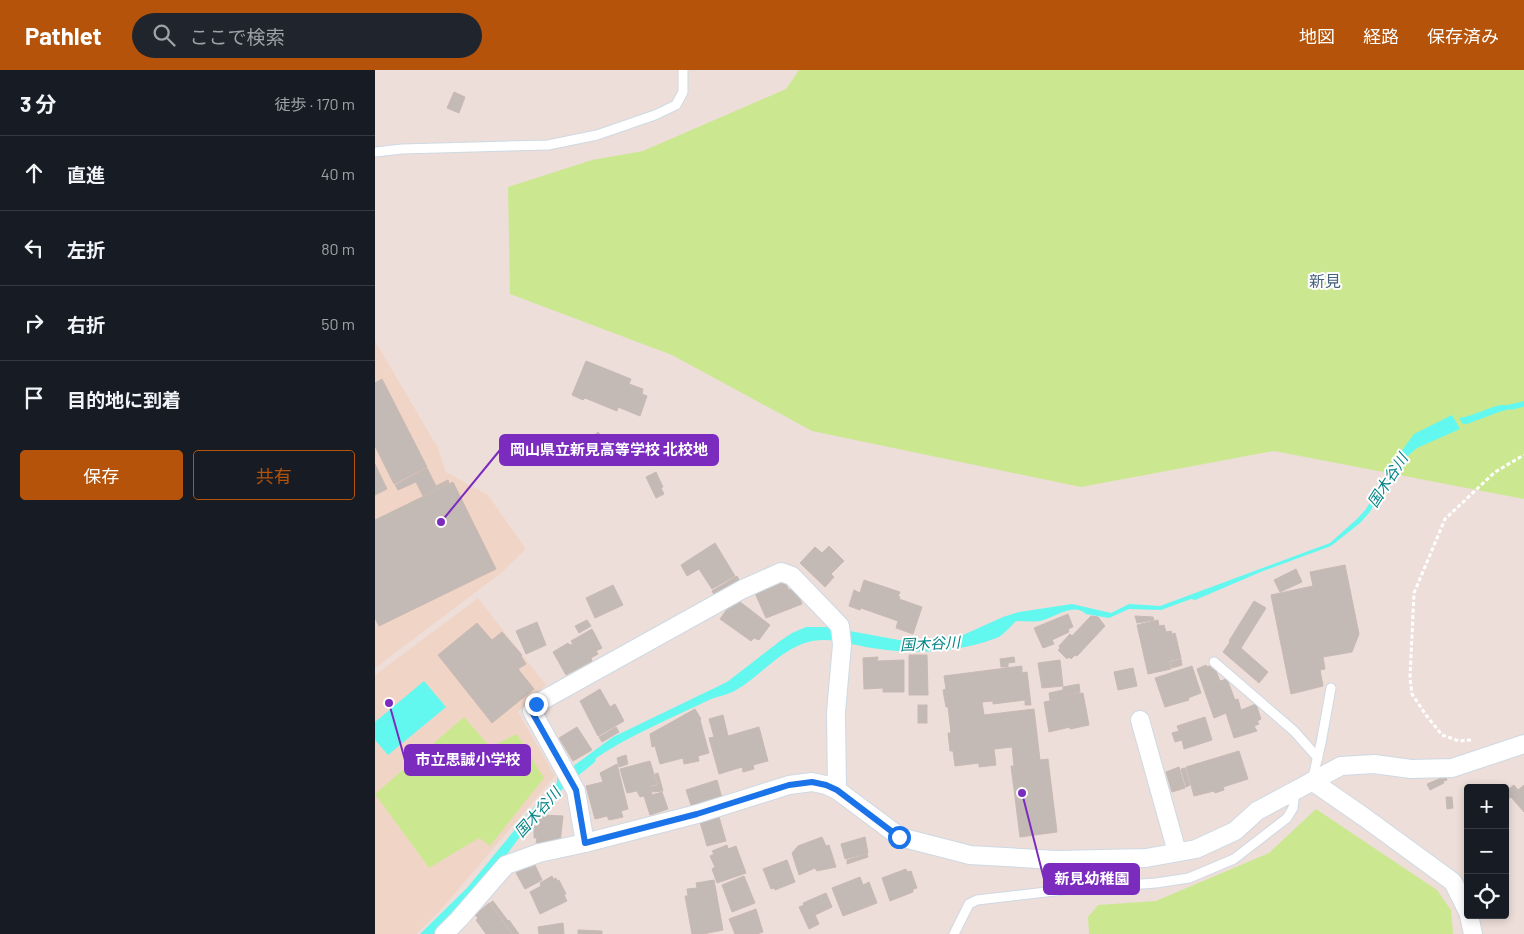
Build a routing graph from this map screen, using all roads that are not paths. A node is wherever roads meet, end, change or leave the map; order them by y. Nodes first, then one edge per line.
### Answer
1 (683, 70) edge
2 (375, 152) edge
3 (1213, 662) dead end
4 (1331, 688) dead end
5 (1140, 720) dead end
6 (1524, 744) edge
7 (1318, 758) junction
8 (1312, 781) junction
9 (837, 790) junction
10 (1295, 790) junction
11 (585, 843) junction
12 (1177, 852) junction
13 (1464, 905) edge
14 (1469, 919) edge
15 (444, 934) edge
16 (954, 934) edge
17 (1473, 934) edge

1 - 2 lane
3 - 7 lane
4 - 7 lane
5 - 12 street
6 - 8 street
7 - 8 lane
8 - 10 street
8 - 13 street
9 - 11 street
9 - 11 street
9 - 12 street
10 - 12 street
10 - 16 lane
11 - 15 street
14 - 17 street

